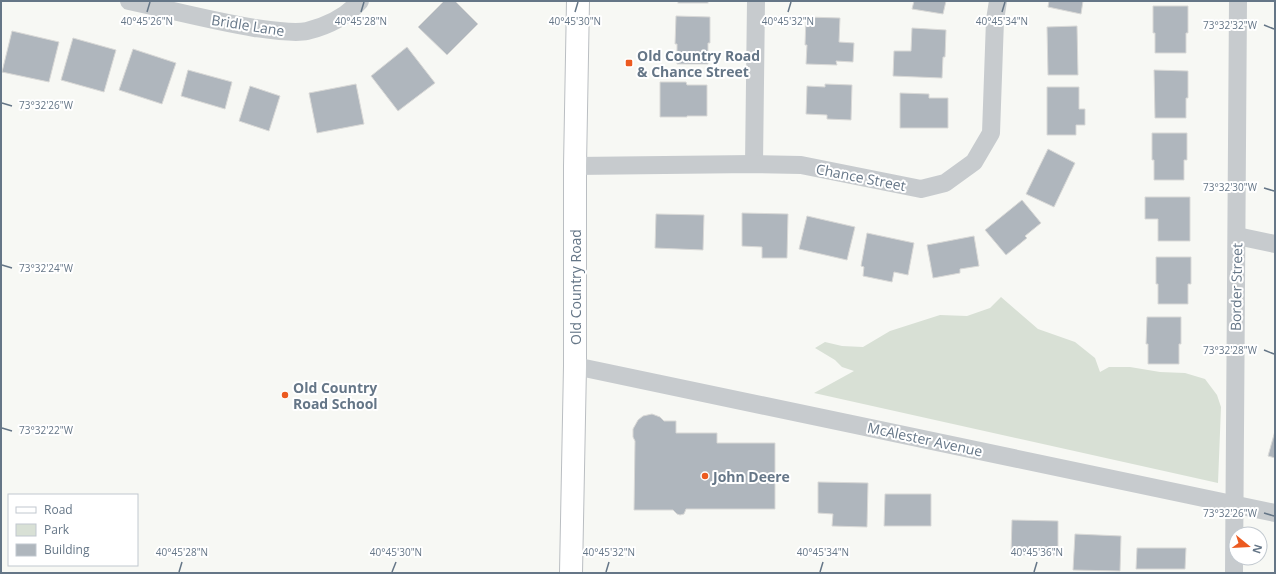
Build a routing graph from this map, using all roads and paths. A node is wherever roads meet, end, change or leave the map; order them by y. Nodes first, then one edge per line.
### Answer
1 (129, 1) edge
2 (360, 1) edge
3 (578, 1) edge
4 (756, 1) edge
5 (998, 1) edge
6 (1238, 1) edge
7 (754, 164) junction
8 (575, 166) junction
9 (1237, 236) junction
10 (1275, 244) edge
11 (575, 366) junction
12 (1234, 504) junction
13 (1275, 513) edge
14 (571, 573) edge
15 (1234, 573) edge

1 - 2 street, Bridle Lane
3 - 8 main road, Old Country Road
4 - 7 street
5 - 7 street, Chance Street
6 - 9 street, Border Street
7 - 8 street, Chance Street
8 - 11 main road, Old Country Road
9 - 10 street
9 - 12 street, Border Street
11 - 12 street, McAlester Avenue
11 - 14 main road, Old Country Road
12 - 13 street, McAlester Avenue
12 - 15 street, Border Street

